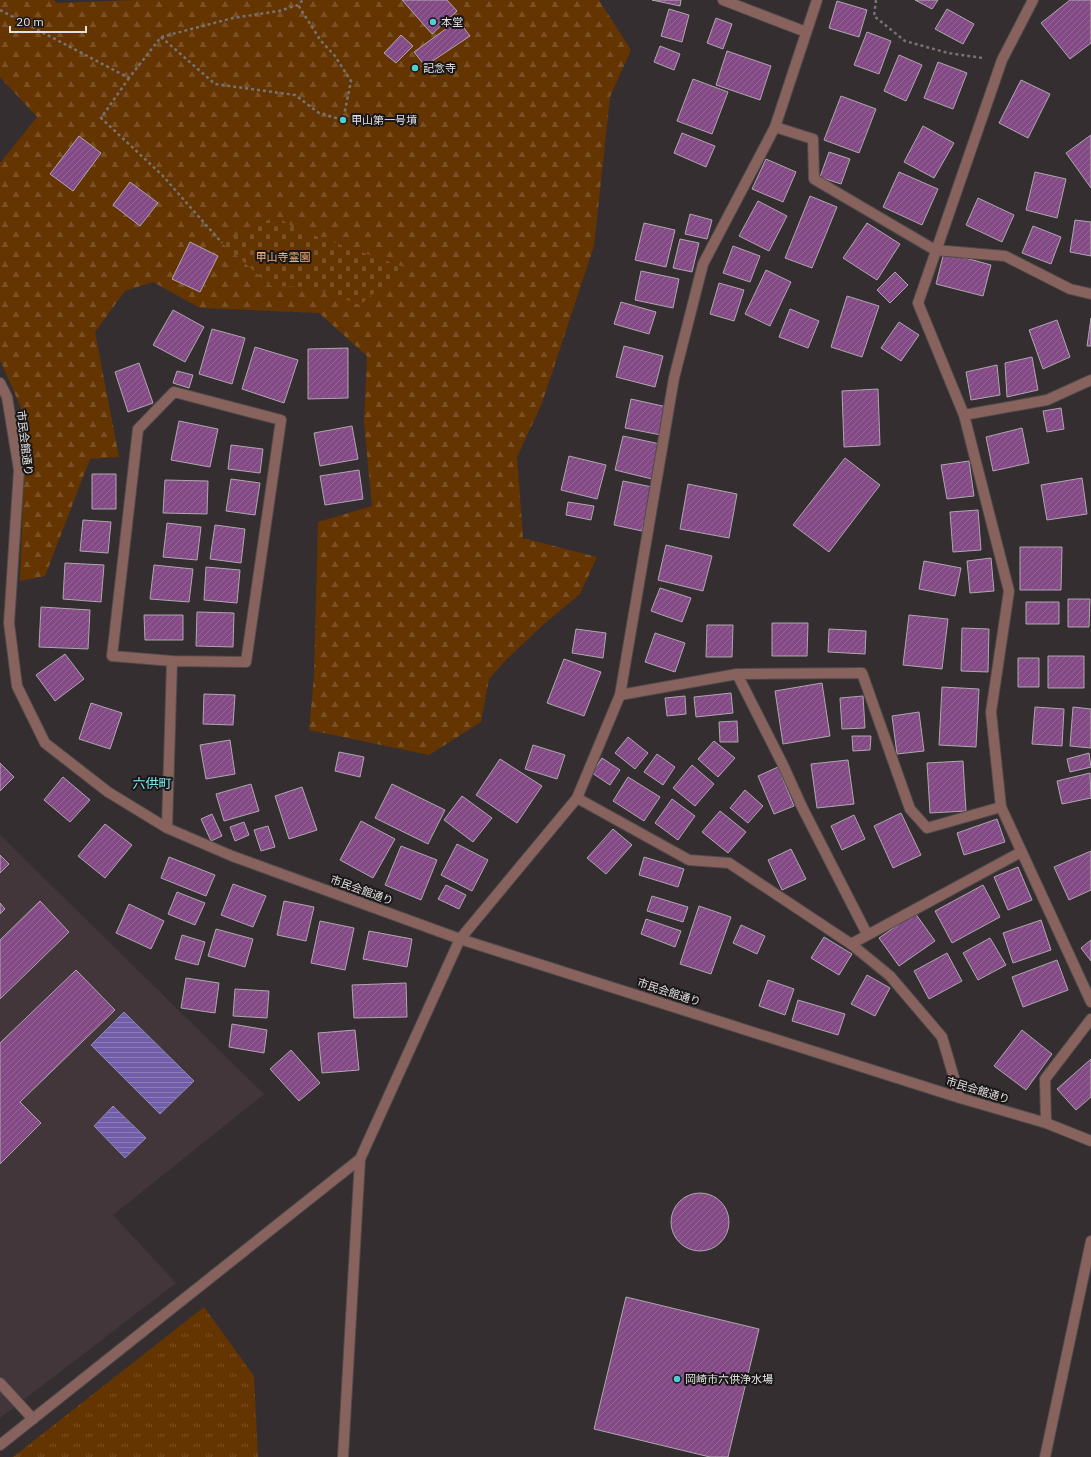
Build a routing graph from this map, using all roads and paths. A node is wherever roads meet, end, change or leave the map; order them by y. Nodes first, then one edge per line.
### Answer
1 (303, 0) edge
2 (723, 0) edge
3 (817, 0) edge
4 (876, 0) edge
5 (1033, 0) edge
6 (298, 5) junction
7 (0, 10) edge
8 (806, 32) junction
9 (161, 37) junction
10 (1002, 60) junction
11 (129, 78) junction
12 (775, 127) junction
13 (222, 244) dead end
14 (935, 250) junction
15 (1091, 294) edge
16 (1091, 380) edge
17 (0, 383) edge
18 (964, 415) junction
19 (172, 661) junction
20 (737, 674) junction
21 (620, 695) junction
22 (577, 798) junction
23 (1001, 807) junction
24 (167, 828) junction
25 (1022, 852) junction
26 (867, 934) junction
27 (460, 939) junction
28 (851, 944) junction
29 (1091, 1002) edge
30 (1091, 1019) edge
31 (960, 1098) junction
32 (1046, 1123) junction
33 (1091, 1140) edge
34 (360, 1159) junction
35 (1091, 1241) edge
36 (0, 1383) edge
37 (33, 1419) junction
38 (0, 1445) edge
39 (343, 1457) edge
40 (1045, 1457) edge

1 - 6 path
2 - 8 street
3 - 8 street
4 - 10 path
5 - 10 street
6 - 9 path
6 - 9 path
7 - 11 path
8 - 12 street
9 - 11 path
10 - 14 street
11 - 13 path
12 - 14 street
12 - 21 street
14 - 15 street
14 - 18 street
16 - 18 street
17 - 24 street, 市民会館通り
18 - 23 street
19 - 19 street
19 - 24 street
20 - 21 street
20 - 23 street
20 - 26 street
21 - 22 street
22 - 27 street
22 - 28 street
23 - 25 street
24 - 27 street, 市民会館通り
25 - 26 street
25 - 29 street
26 - 28 street
27 - 31 street, 市民会館通り
27 - 34 street
28 - 31 street
30 - 32 street
31 - 32 street, 市民会館通り
32 - 33 street, 市民会館通り
34 - 37 street
34 - 39 street
35 - 40 street
36 - 37 street
37 - 38 street

